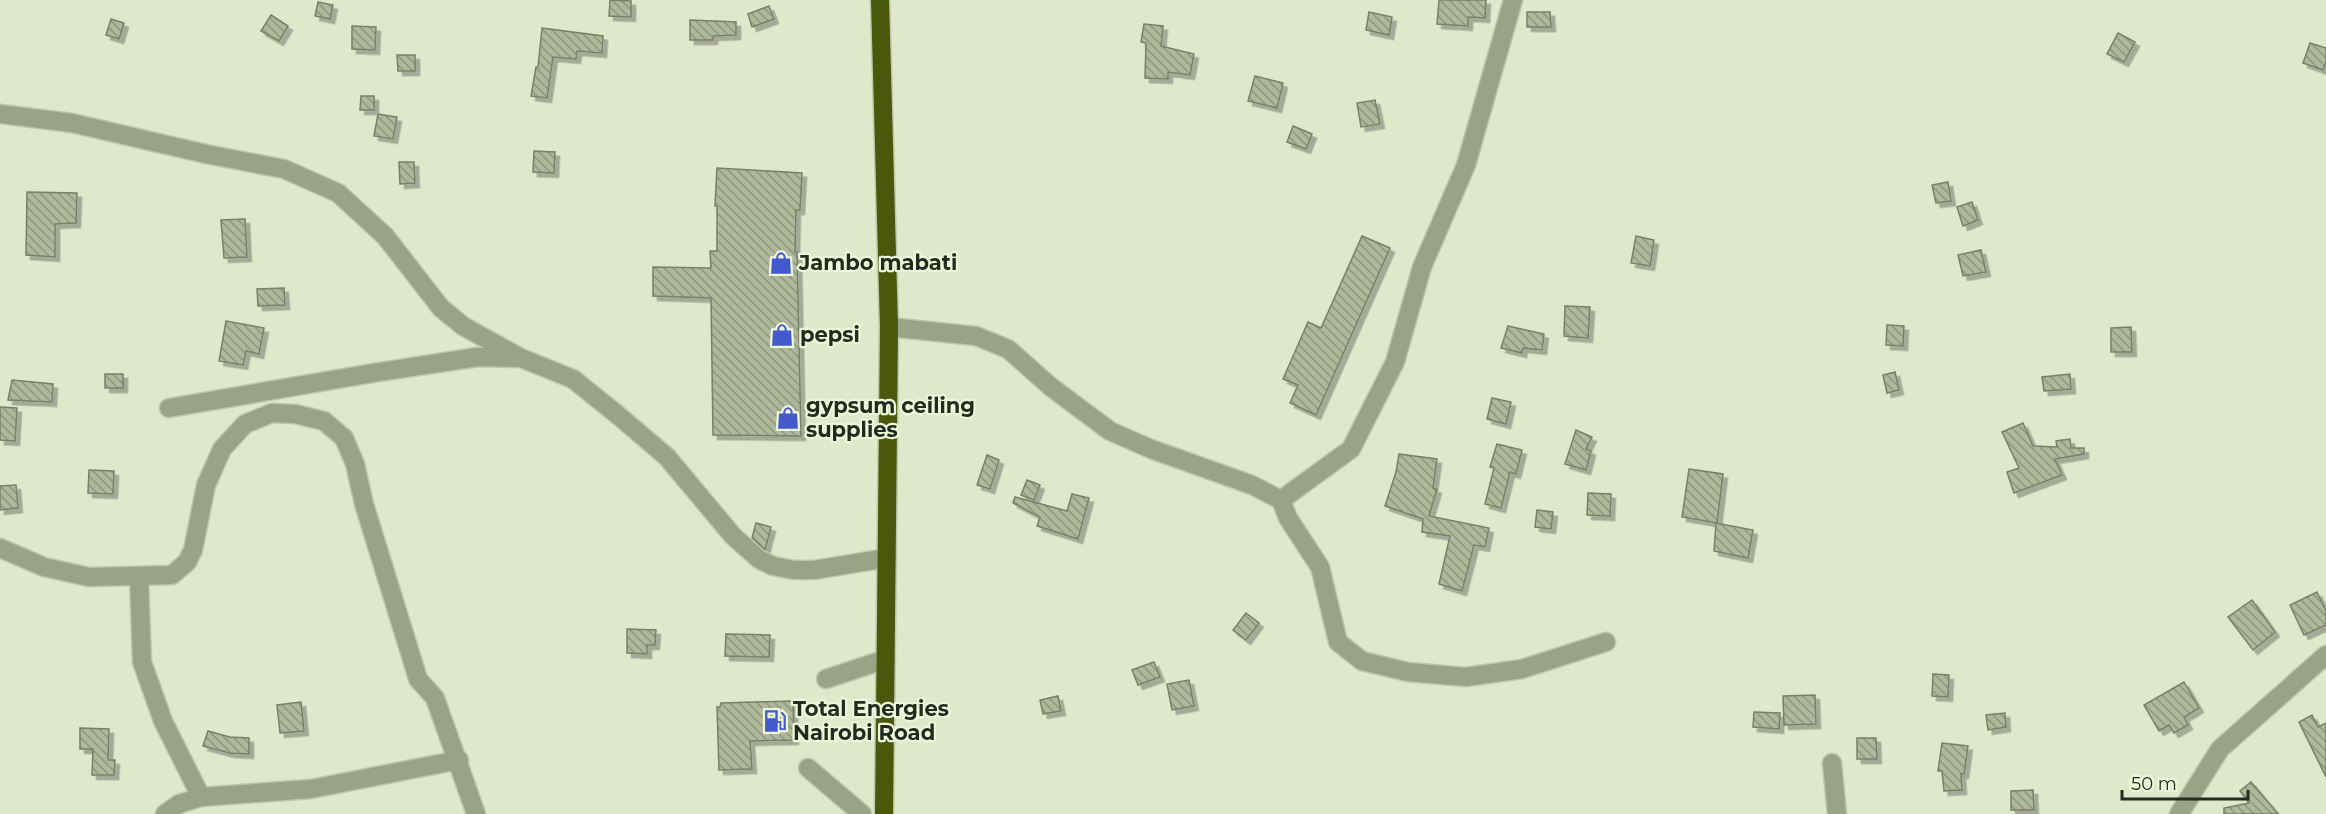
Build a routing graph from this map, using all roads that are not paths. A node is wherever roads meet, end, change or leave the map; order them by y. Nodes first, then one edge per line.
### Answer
1 (880, 0) edge
2 (1513, 0) edge
3 (0, 114) edge
4 (890, 327) junction
5 (521, 357) junction
6 (169, 408) dead end
7 (1281, 500) junction
8 (0, 548) edge
9 (887, 558) junction
10 (139, 577) junction
11 (1606, 642) dead end
12 (2326, 655) edge
13 (886, 659) junction
14 (826, 679) dead end
15 (459, 760) junction
16 (1832, 763) dead end
17 (808, 768) dead end
18 (201, 797) junction
19 (165, 814) edge
20 (476, 814) edge
21 (862, 814) edge
22 (884, 814) edge
23 (1837, 814) edge
24 (2179, 814) edge

1 - 4 highway
2 - 7 street
3 - 5 street
4 - 7 street
4 - 9 highway
5 - 6 street
5 - 9 street
7 - 11 street
8 - 10 street
9 - 13 highway
10 - 15 street
10 - 18 street
12 - 24 street
13 - 14 street
13 - 22 highway
15 - 18 street
15 - 20 street
16 - 23 street
17 - 21 street
18 - 19 street

